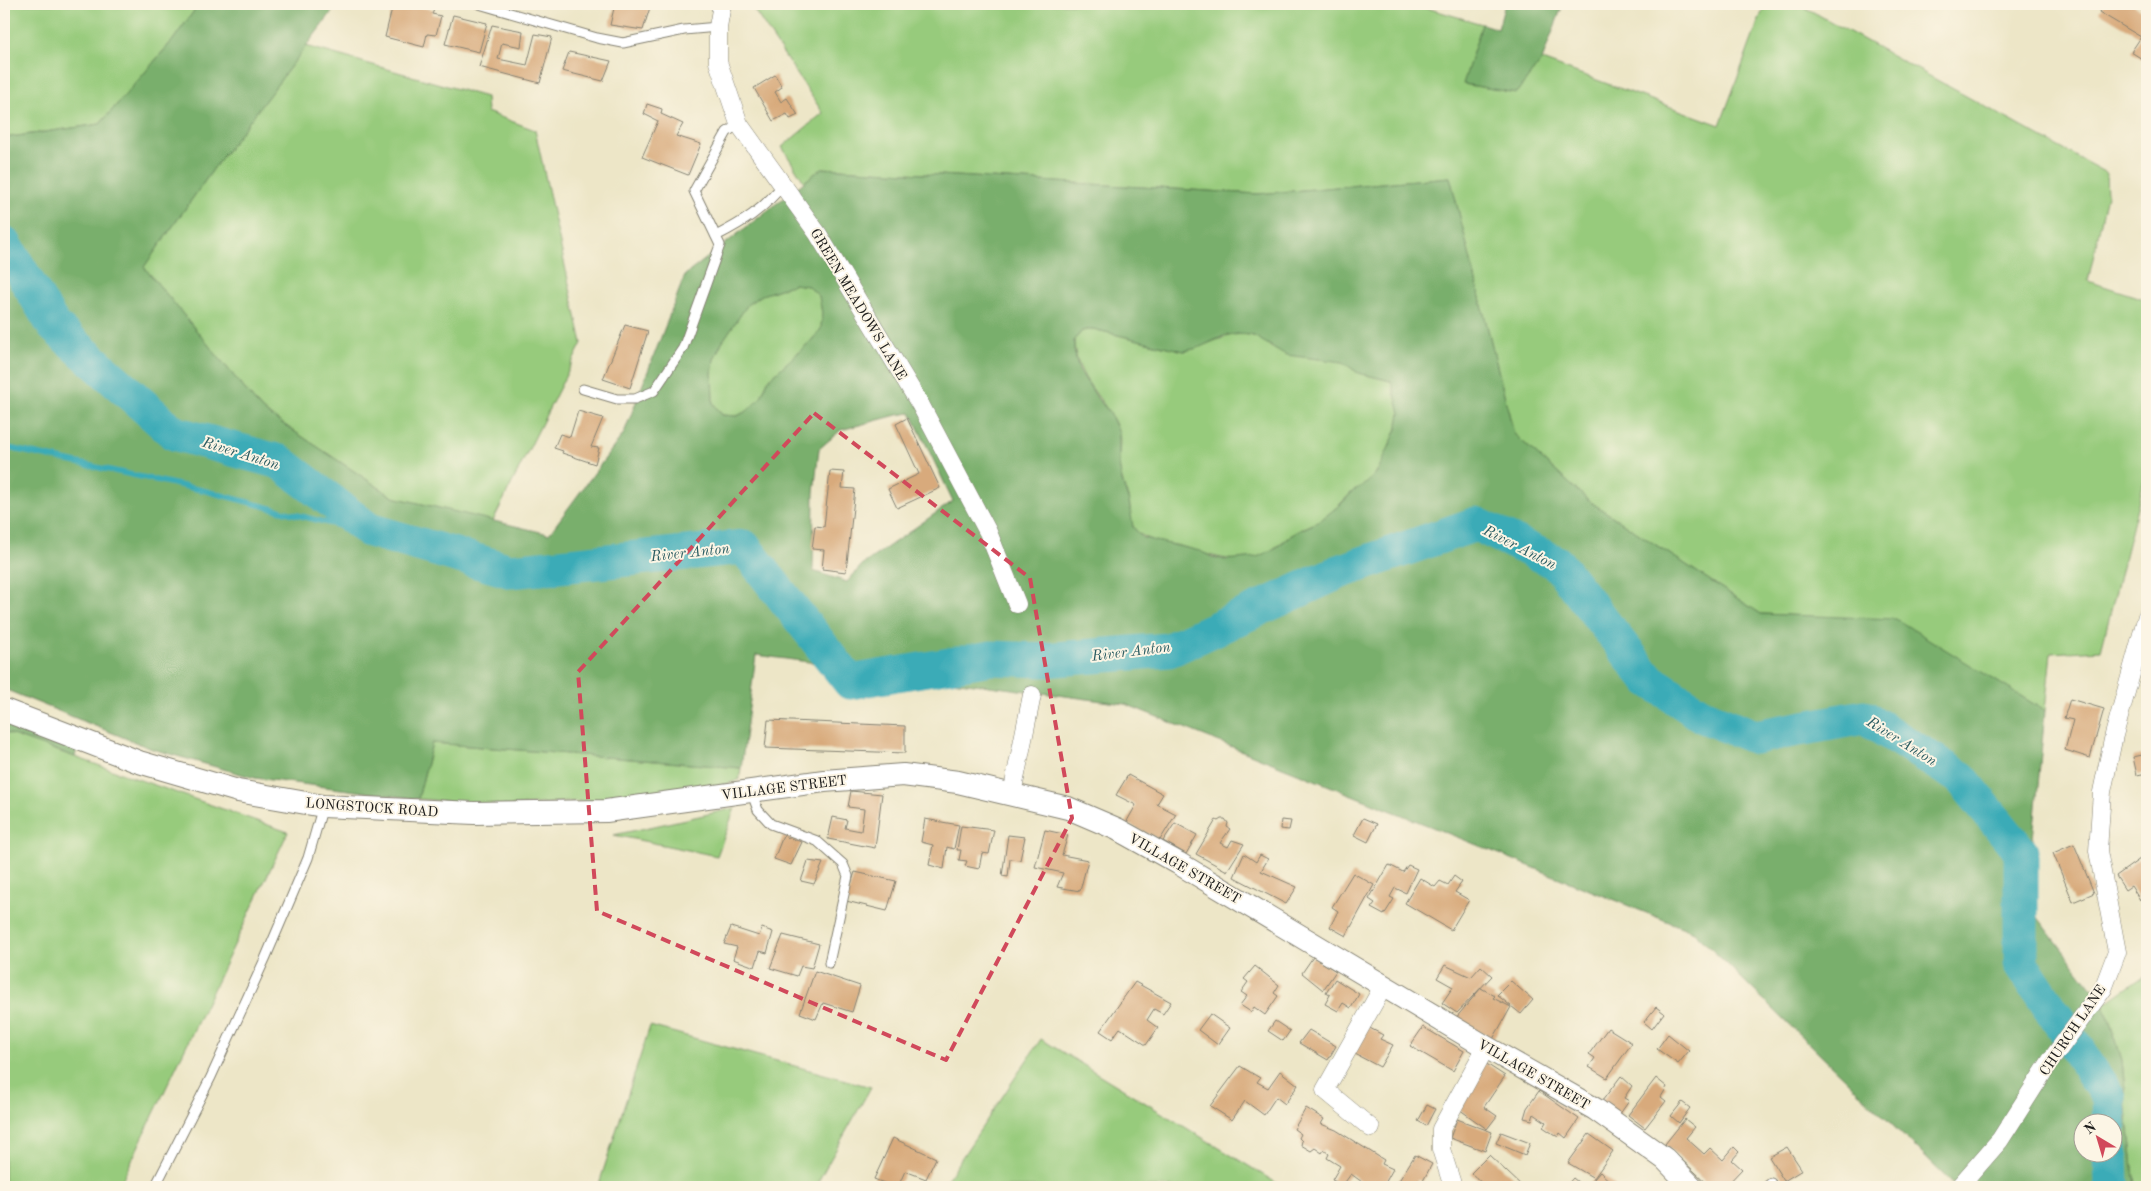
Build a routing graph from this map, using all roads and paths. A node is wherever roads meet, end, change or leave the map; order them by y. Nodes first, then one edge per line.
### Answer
1 (479, 4) edge
2 (722, 4) edge
3 (718, 27) junction
4 (739, 124) junction
5 (782, 186) junction
6 (716, 236) junction
7 (583, 389) dead end
8 (1017, 604) dead end
9 (2147, 616) edge
10 (1032, 695) dead end
11 (4, 710) edge
12 (751, 790) junction
13 (1012, 794) junction
14 (323, 806) junction
15 (606, 811) joint
16 (829, 963) dead end
17 (1384, 985) junction
18 (1486, 1047) junction
19 (1371, 1128) dead end
20 (155, 1187) edge
21 (1452, 1187) edge
22 (1692, 1187) edge
23 (1959, 1187) edge

1 - 3 lane
2 - 3 street, GREEN MEADOWS LANE
3 - 4 street, GREEN MEADOWS LANE
4 - 5 street, GREEN MEADOWS LANE
4 - 6 lane
5 - 6 lane
5 - 8 street, GREEN MEADOWS LANE
6 - 7 lane
9 - 23 street, CHURCH LANE
10 - 13 street
11 - 14 street, LONGSTOCK ROAD
12 - 13 street, VILLAGE STREET
12 - 15 street, VILLAGE STREET
12 - 16 lane
13 - 17 street, VILLAGE STREET
14 - 15 street, LONGSTOCK ROAD
14 - 20 lane
17 - 18 street, VILLAGE STREET
17 - 19 street
18 - 21 street
18 - 22 street, VILLAGE STREET

